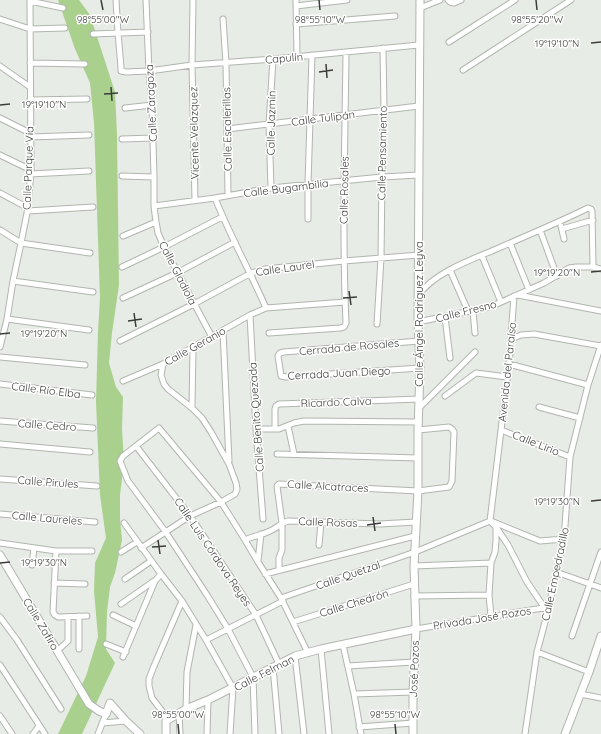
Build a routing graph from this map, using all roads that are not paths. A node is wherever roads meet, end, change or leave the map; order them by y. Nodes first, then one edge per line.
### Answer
1 (116, 0) edge
2 (146, 0) edge
3 (193, 0) edge
4 (296, 0) edge
5 (347, 0) edge
6 (420, 0) edge
7 (440, 0) edge
8 (448, 0) edge
9 (461, 0) edge
10 (515, 0) edge
11 (571, 0) edge
12 (30, 1) edge
13 (296, 6) junction
14 (63, 8) dead end
15 (420, 8) junction
16 (395, 16) dead end
17 (0, 19) edge
18 (223, 19) dead end
19 (296, 24) junction
20 (65, 28) dead end
21 (30, 29) junction
22 (148, 32) junction
23 (118, 33) junction
24 (94, 34) dead end
25 (449, 42) dead end
26 (419, 45) junction
27 (383, 48) junction
28 (346, 52) junction
29 (312, 55) junction
30 (297, 56) junction
31 (273, 59) junction
32 (30, 63) junction
33 (226, 63) junction
34 (86, 64) dead end
35 (192, 65) junction
36 (0, 66) edge
37 (463, 70) dead end
38 (149, 71) junction
39 (30, 87) junction
40 (87, 99) dead end
41 (30, 100) junction
42 (152, 105) junction
43 (419, 106) junction
44 (125, 108) dead end
45 (384, 110) junction
46 (345, 115) junction
47 (0, 118) edge
48 (310, 119) junction
49 (269, 124) junction
50 (227, 129) junction
51 (30, 135) junction
52 (89, 135) dead end
53 (153, 138) junction
54 (122, 139) dead end
55 (0, 155) edge
56 (89, 171) dead end
57 (30, 172) junction
58 (419, 175) junction
59 (122, 176) dead end
60 (382, 176) junction
61 (154, 177) junction
62 (344, 181) junction
63 (308, 184) junction
64 (271, 188) junction
65 (0, 193) edge
66 (228, 196) junction
67 (215, 198) junction
68 (195, 200) junction
69 (154, 206) junction
70 (93, 207) dead end
71 (28, 210) junction
72 (222, 217) junction
73 (308, 219) dead end
74 (593, 220) junction
75 (156, 222) junction
76 (559, 222) junction
77 (562, 229) junction
78 (0, 230) edge
79 (540, 230) junction
80 (123, 236) dead end
81 (564, 239) dead end
82 (235, 242) junction
83 (22, 243) junction
84 (510, 243) junction
85 (164, 247) junction
86 (90, 253) dead end
87 (419, 255) junction
88 (482, 256) junction
89 (381, 258) junction
90 (344, 261) junction
91 (122, 267) dead end
92 (593, 267) junction
93 (601, 269) edge
94 (450, 270) junction
95 (177, 273) junction
96 (250, 273) junction
97 (557, 276) junction
98 (13, 281) junction
99 (529, 290) junction
100 (93, 292) dead end
101 (419, 294) junction
102 (516, 295) junction
103 (123, 298) dead end
104 (345, 302) junction
105 (501, 302) junction
106 (194, 304) junction
107 (266, 308) junction
108 (470, 311) junction
109 (601, 311) edge
110 (250, 316) junction
111 (445, 317) junction
112 (7, 319) junction
113 (418, 322) junction
114 (377, 324) dead end
115 (89, 330) dead end
116 (223, 331) junction
117 (269, 332) dead end
118 (475, 333) dead end
119 (212, 337) junction
120 (511, 339) junction
121 (120, 341) dead end
122 (419, 341) junction
123 (601, 345) edge
124 (0, 347) edge
125 (193, 348) junction
126 (475, 352) dead end
127 (280, 353) joint
128 (0, 357) edge
129 (450, 358) dead end
130 (163, 364) junction
131 (509, 364) junction
132 (85, 365) dead end
133 (420, 368) junction
134 (507, 377) junction
135 (123, 381) dead end
136 (0, 384) edge
137 (588, 385) junction
138 (92, 396) dead end
139 (445, 396) dead end
140 (420, 399) junction
141 (539, 407) dead end
142 (192, 408) junction
143 (419, 408) junction
144 (580, 418) junction
145 (0, 421) edge
146 (288, 426) junction
147 (418, 426) junction
148 (93, 428) dead end
149 (256, 429) junction
150 (275, 429) junction
151 (501, 430) junction
152 (0, 444) edge
153 (136, 446) junction
154 (90, 452) dead end
155 (277, 454) dead end
156 (294, 454) junction
157 (570, 457) junction
158 (418, 458) junction
159 (229, 464) junction
160 (0, 479) edge
161 (97, 486) dead end
162 (418, 491) junction
163 (221, 502) junction
164 (0, 514) edge
165 (190, 516) junction
166 (263, 519) dead end
167 (490, 521) junction
168 (95, 522) dead end
169 (321, 522) junction
170 (416, 522) junction
171 (124, 523) dead end
172 (282, 523) junction
173 (496, 527) junction
174 (165, 531) junction
175 (261, 534) junction
176 (415, 536) junction
177 (564, 539) junction
178 (245, 540) junction
179 (137, 542) junction
180 (0, 543) edge
181 (319, 545) dead end
182 (34, 548) junction
183 (142, 548) junction
184 (56, 551) junction
185 (92, 551) dead end
186 (121, 552) dead end
187 (415, 552) junction
188 (601, 552) edge
189 (0, 555) edge
190 (151, 561) junction
191 (258, 562) junction
192 (491, 563) junction
193 (32, 565) dead end
194 (414, 566) junction
195 (279, 570) junction
196 (556, 572) junction
197 (161, 574) junction
198 (265, 574) junction
199 (124, 579) dead end
200 (155, 581) junction
201 (54, 583) junction
202 (85, 584) dead end
203 (414, 584) junction
204 (590, 584) junction
205 (601, 588) edge
206 (489, 595) junction
207 (414, 596) junction
208 (282, 600) junction
209 (182, 601) junction
210 (121, 604) dead end
211 (547, 607) junction
212 (113, 615) dead end
213 (256, 615) junction
214 (79, 616) junction
215 (87, 616) dead end
216 (491, 616) junction
217 (0, 617) edge
218 (68, 617) junction
219 (293, 622) junction
220 (196, 624) junction
221 (136, 626) junction
222 (228, 629) junction
223 (416, 629) junction
224 (572, 636) dead end
225 (601, 636) edge
226 (206, 640) junction
227 (106, 644) dead end
228 (600, 644) edge
229 (343, 645) junction
230 (79, 649) dead end
231 (321, 649) junction
232 (57, 651) junction
233 (537, 652) junction
234 (308, 653) junction
235 (295, 656) junction
236 (414, 662) junction
237 (0, 665) edge
238 (276, 666) junction
239 (348, 666) junction
240 (589, 672) junction
241 (253, 677) junction
242 (233, 688) junction
243 (413, 692) junction
244 (354, 694) junction
245 (580, 694) junction
246 (601, 698) edge
247 (208, 700) junction
248 (61, 709) dead end
249 (186, 709) junction
250 (179, 713) junction
251 (106, 714) junction
252 (0, 716) edge
253 (126, 721) junction
254 (166, 722) junction
255 (102, 723) junction
256 (413, 723) junction
257 (39, 726) junction
258 (359, 727) junction
259 (12, 734) edge
260 (33, 734) edge
261 (45, 734) edge
262 (98, 734) edge
263 (140, 734) edge
264 (166, 734) edge
265 (180, 734) edge
266 (207, 734) edge
267 (230, 734) edge
268 (255, 734) edge
269 (279, 734) edge
270 (304, 734) edge
271 (329, 734) edge
272 (361, 734) edge
273 (413, 734) edge
274 (525, 734) edge
275 (565, 734) edge

1 - 23 street
2 - 22 street, Calle Zaragoza
3 - 35 street, Vicente Velázquez
4 - 13 street
5 - 13 street
6 - 15 street, Calle Ángel Rodríguez Leyva
7 - 15 street
8 - 9 street
10 - 25 street
11 - 37 street
12 - 14 street
12 - 21 street, Calle Parque Vía
13 - 19 street
15 - 26 street, Calle Ángel Rodríguez Leyva
16 - 19 street
17 - 21 street
18 - 33 street, Calle Escalerillas
19 - 30 street
20 - 21 street
21 - 32 street, Calle Parque Vía
22 - 23 street
22 - 38 street, Calle Zaragoza
23 - 24 street
23 - 38 street, Capulín
26 - 27 street, Capulín
26 - 43 street, Calle Ángel Rodríguez Leyva
27 - 28 street, Capulín
27 - 45 street, Calle Pensamiento
28 - 29 street, Capulín
28 - 46 street, Calle Rosales
29 - 30 street, Capulín
29 - 48 street
30 - 31 street, Capulín
31 - 33 street, Capulín
31 - 49 street, Calle Jazmín
32 - 34 street
32 - 39 street, Calle Parque Vía
33 - 35 street, Capulín
33 - 50 street, Calle Escalerillas
35 - 38 street, Capulín
35 - 68 street, Vicente Velázquez
36 - 39 street
38 - 42 street, Calle Zaragoza
39 - 41 street, Calle Parque Vía
40 - 41 street
41 - 51 street, Calle Parque Vía
42 - 44 street
42 - 53 street, Calle Zaragoza
43 - 45 street, Calle Tulipán
43 - 58 street, Calle Ángel Rodríguez Leyva
45 - 46 street, Calle Tulipán
45 - 60 street, Calle Pensamiento
46 - 48 street, Calle Tulipán
46 - 62 street, Calle Rosales
47 - 51 street
48 - 49 street, Calle Tulipán
48 - 63 street
49 - 50 street, Calle Tulipán
49 - 64 street, Calle Jazmín
50 - 66 street, Calle Escalerillas
51 - 52 street
51 - 57 street, Calle Parque Vía
53 - 54 street
53 - 61 street, Calle Zaragoza
55 - 57 street
56 - 57 street
57 - 71 street, Calle Parque Vía
58 - 60 street, Calle Bugambilia
58 - 87 street, Calle Ángel Rodríguez Leyva
59 - 61 street
60 - 62 street, Calle Bugambilia
60 - 89 street, Calle Pensamiento
61 - 69 street, Calle Zaragoza
62 - 63 street, Calle Bugambilia
62 - 90 street, Calle Rosales
63 - 64 street, Calle Bugambilia
63 - 73 street
64 - 66 street, Calle Bugambilia
65 - 71 street
66 - 67 street, Calle Bugambilia
67 - 68 street, Calle Bugambilia
67 - 72 street
68 - 69 street, Calle Bugambilia
69 - 75 street, Calle Gladiola
70 - 71 street
71 - 83 street, Calle Parque Vía
72 - 82 street
72 - 85 street
74 - 76 street
74 - 77 street
74 - 92 street
75 - 80 street
75 - 85 street, Calle Gladiola
76 - 77 street
76 - 79 street
77 - 81 street
78 - 83 street
79 - 84 street
79 - 97 street
82 - 95 street
82 - 96 street
83 - 86 street
83 - 98 street, Calle Parque Vía
84 - 88 street
84 - 99 street
85 - 91 street
85 - 95 street, Calle Gladiola
87 - 89 street, Calle Laurel
87 - 101 street, Calle Ángel Rodríguez Leyva
88 - 94 street
88 - 105 street
89 - 90 street, Calle Laurel
89 - 114 street, Calle Pensamiento
90 - 96 street, Calle Laurel
90 - 104 street, Calle Rosales
92 - 93 street, Calle Fresno
92 - 97 street, Calle Fresno
94 - 101 street
94 - 108 street
95 - 103 street
95 - 106 street, Calle Gladiola
96 - 106 street, Calle Laurel
96 - 107 street
97 - 99 street, Calle Fresno
98 - 100 street
98 - 112 street, Calle Parque Vía
99 - 102 street, Calle Fresno
101 - 113 street, Calle Ángel Rodríguez Leyva
102 - 105 street, Calle Fresno
102 - 109 street
102 - 120 street, Avenida del Paraíso
104 - 107 street
104 - 117 street, Calle Rosales
105 - 108 street, Calle Fresno
106 - 119 street, Calle Gladiola
106 - 121 street, Calle Laurel
107 - 110 street, Calle Geranio
108 - 111 street, Calle Fresno
108 - 118 street
110 - 116 street, Calle Geranio
110 - 149 street, Calle Benito Quezada
111 - 113 street, Calle Fresno
111 - 129 street
112 - 115 street
112 - 124 street, Calle Parque Vía
113 - 122 street, Calle Ángel Rodríguez Leyva
116 - 119 street, Calle Geranio
116 - 159 street
119 - 125 street, Calle Geranio
120 - 123 street
120 - 131 street, Avenida del Paraíso
122 - 127 street, Cerrada de Rosales
122 - 133 street, Calle Ángel Rodríguez Leyva
123 - 137 street, Calle Empedradillo
125 - 130 street, Calle Geranio
125 - 142 street
126 - 143 street
127 - 133 street, Cerrada Juan Diego
128 - 132 street
130 - 135 street, Calle Geranio
130 - 142 street
131 - 134 street, Avenida del Paraíso
131 - 137 street
133 - 140 street, Calle Ángel Rodríguez Leyva
134 - 139 street
134 - 151 street, Avenida del Paraíso
136 - 138 street, Calle Río Elba
137 - 144 street, Calle Empedradillo
140 - 143 street, Calle Ángel Rodríguez Leyva
140 - 150 street, Ricardo Calva
141 - 144 street
142 - 159 street
143 - 147 street, Calle Ángel Rodríguez Leyva
144 - 157 street, Calle Empedradillo
145 - 148 street, Calle Cedro
146 - 147 street
146 - 150 street
146 - 156 street
147 - 158 street, Calle Ángel Rodríguez Leyva
147 - 162 street
149 - 150 street
149 - 166 street, Calle Benito Quezada
151 - 157 street, Calle Lirio
151 - 167 street, Avenida del Paraíso
152 - 154 street
153 - 163 street
153 - 165 street, Calle Luis Córdova Reyes
153 - 174 street
155 - 156 street
156 - 158 street
157 - 177 street, Calle Empedradillo
158 - 162 street, Calle Ángel Rodríguez Leyva
159 - 163 street
160 - 161 street, Calle Pirules
162 - 170 street, Calle Ángel Rodríguez Leyva
162 - 172 street, Calle Alcatraces
163 - 165 street
163 - 178 street
164 - 168 street, Calle Laureles
165 - 174 street
165 - 213 street, Calle Luis Córdova Reyes
167 - 173 street
167 - 177 street
167 - 187 street, Calle Quetzal
169 - 170 street, Calle Rosas
169 - 172 street, Calle Rosas
169 - 181 street
170 - 176 street, Calle Ángel Rodríguez Leyva
171 - 179 street
172 - 175 street, Calle Rosas
172 - 195 street
173 - 192 street
173 - 211 street
174 - 183 street
174 - 222 street
175 - 178 street, Calle Rosas
175 - 191 street
176 - 187 street, Calle Ángel Rodríguez Leyva
176 - 195 street
177 - 196 street, Calle Empedradillo
178 - 191 street
179 - 183 street
179 - 186 street
180 - 182 street
182 - 184 street
182 - 193 street
183 - 190 street
184 - 185 street
184 - 201 street
187 - 194 street, Calle Ángel Rodríguez Leyva
187 - 208 street, Calle Quetzal
188 - 204 street
189 - 232 street, Calle Zafiro
190 - 197 street
190 - 199 street
191 - 198 street
192 - 194 street
192 - 206 street
194 - 203 street, Calle Ángel Rodríguez Leyva
195 - 198 street
196 - 204 street
196 - 211 street, Calle Empedradillo
197 - 200 street
197 - 209 street
198 - 208 street
200 - 210 street
200 - 221 street
201 - 202 street
201 - 218 street
203 - 207 street, Calle Ángel Rodríguez Leyva
203 - 219 street, Calle Chedrón
204 - 205 street
204 - 224 street
206 - 207 street
206 - 216 street
207 - 223 street, Calle Ángel Rodríguez Leyva
208 - 213 street, Calle Quetzal
208 - 219 street
209 - 220 street
209 - 254 street
211 - 216 street, Privada José Pozos
211 - 233 street, Calle Empedradillo
212 - 221 street
213 - 222 street, Calle Quetzal
213 - 238 street, Calle Luis Córdova Reyes
214 - 215 street
214 - 218 street
214 - 230 street
216 - 223 street, Privada José Pozos
217 - 248 street
218 - 232 street
219 - 234 street
220 - 226 street
220 - 249 street
221 - 227 street
222 - 226 street, Calle Quetzal
222 - 241 street
223 - 229 street, Calle Felman
223 - 236 street, José Pozos
225 - 228 street
226 - 242 street
228 - 240 street
229 - 231 street, Calle Felman
229 - 239 street
231 - 234 street, Calle Felman
231 - 271 street
232 - 251 street, Calle Zafiro
233 - 240 street
233 - 274 street, Calle Empedradillo
234 - 235 street, Calle Felman
235 - 238 street, Calle Felman
235 - 270 street
236 - 239 street
236 - 243 street, José Pozos
237 - 257 street
238 - 241 street, Calle Felman
238 - 269 street
239 - 244 street
240 - 245 street
241 - 242 street, Calle Felman
241 - 268 street
242 - 247 street, Calle Felman
242 - 267 street
243 - 244 street
243 - 256 street, José Pozos
244 - 258 street
245 - 246 street
245 - 275 street
247 - 249 street, Calle Felman
247 - 266 street
249 - 250 street, Calle Felman
250 - 254 street, Calle Felman
250 - 265 street
251 - 253 street
251 - 255 street
252 - 259 street
253 - 255 street
253 - 263 street
254 - 264 street
255 - 262 street
256 - 258 street
256 - 273 street, José Pozos
257 - 260 street
257 - 261 street
258 - 272 street

